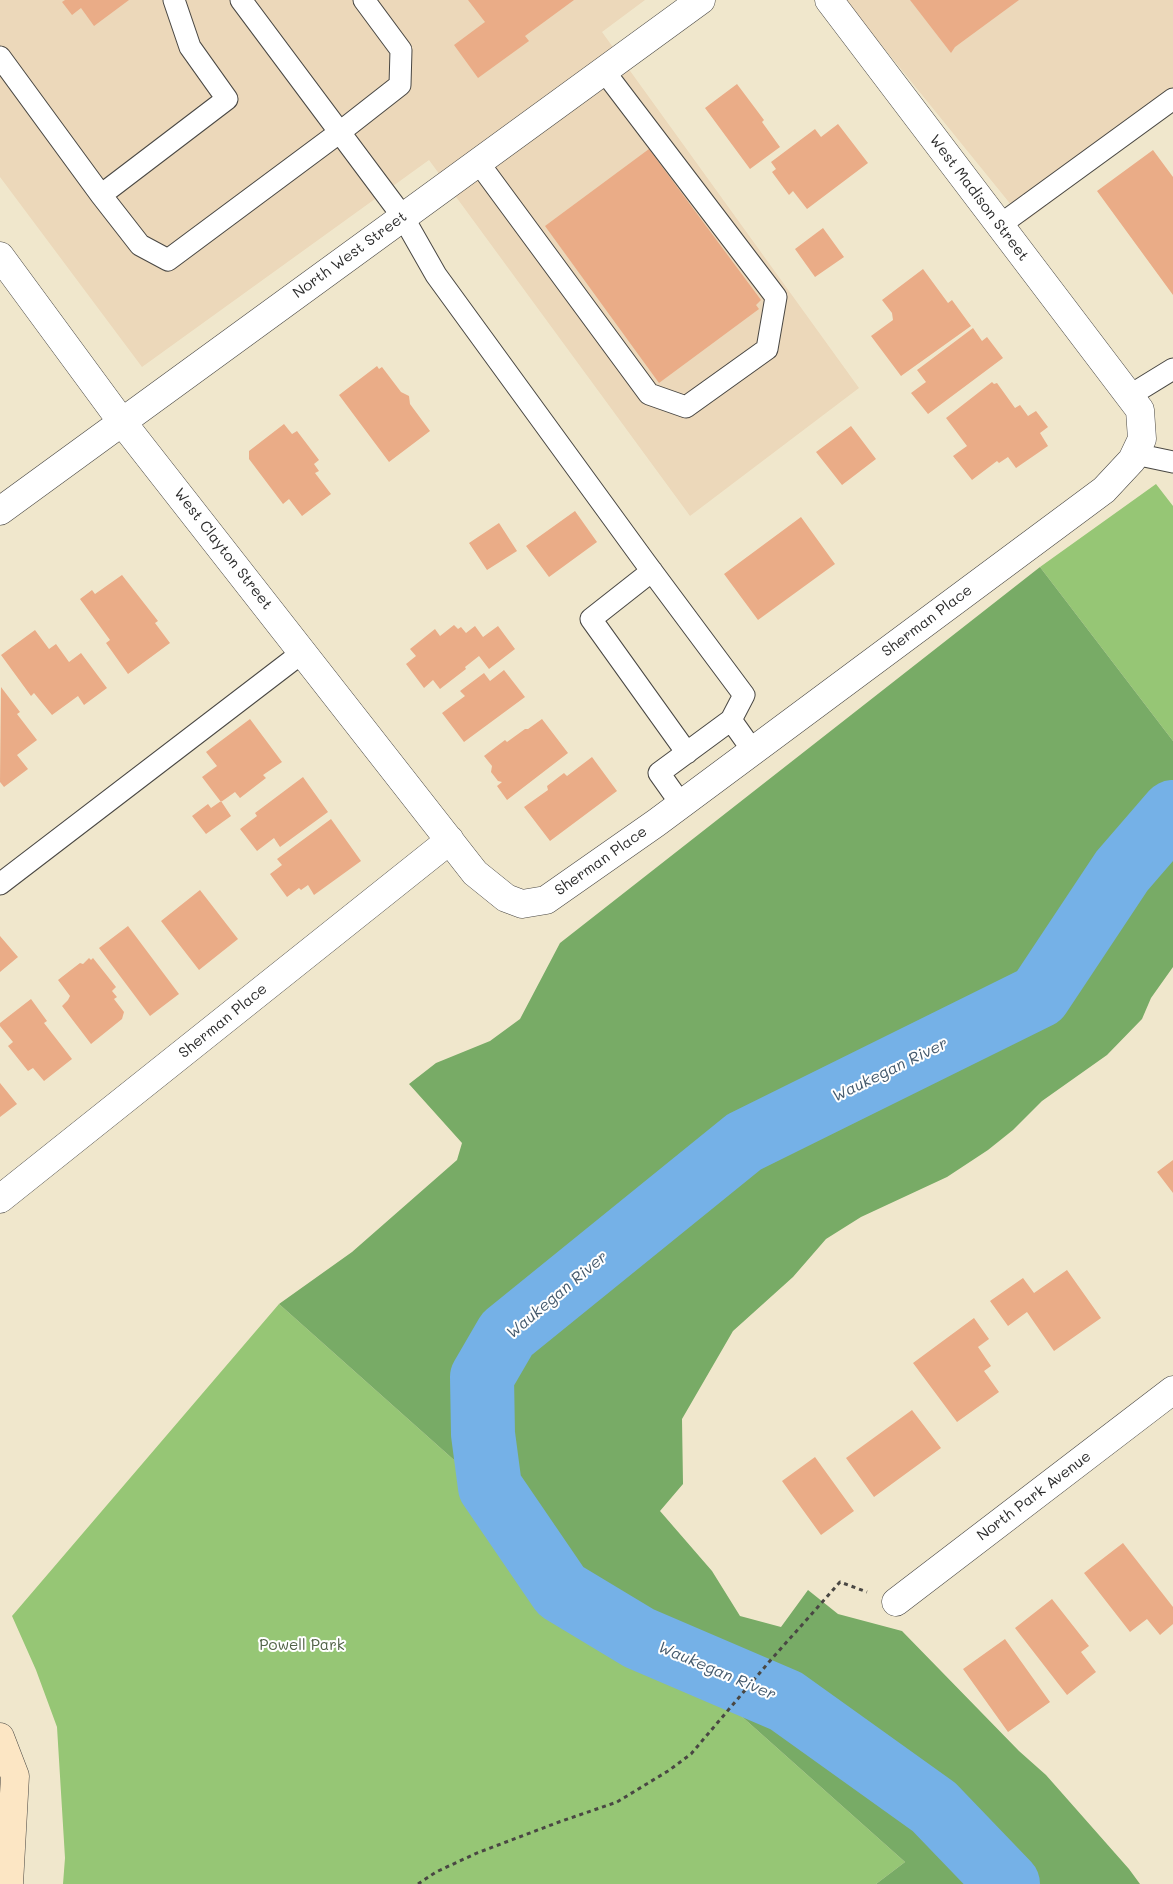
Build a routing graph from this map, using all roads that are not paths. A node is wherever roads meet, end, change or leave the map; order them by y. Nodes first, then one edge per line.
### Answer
1 (174, 0) edge
2 (241, 0) edge
3 (364, 0) edge
4 (701, 0) edge
5 (829, 0) edge
6 (0, 57) edge
7 (604, 70) junction
8 (1173, 99) edge
9 (340, 132) junction
10 (478, 162) junction
11 (101, 195) junction
12 (402, 217) junction
13 (1000, 225) junction
14 (0, 256) edge
15 (1173, 370) edge
16 (1129, 396) junction
17 (122, 422) junction
18 (1135, 454) junction
19 (1173, 462) edge
20 (0, 511) edge
21 (652, 571) junction
22 (303, 652) junction
23 (731, 720) junction
24 (753, 751) junction
25 (687, 752) junction
26 (681, 804) junction
27 (450, 840) junction
28 (0, 884) edge
29 (0, 1199) edge
30 (1173, 1390) edge
31 (896, 1602) road end
32 (0, 1737) edge
33 (9, 1884) edge

1 - 11 lane
2 - 9 lane
3 - 9 lane
4 - 7 street, North West Street
5 - 13 street, West Madison Street
6 - 11 lane
7 - 10 street, North West Street
7 - 10 lane
8 - 13 lane
9 - 11 lane
9 - 12 lane
10 - 12 street, North West Street
12 - 17 street, North West Street
12 - 21 lane
13 - 16 street, West Madison Street
14 - 17 street, West Clayton Street
15 - 16 lane
16 - 18 street, Sherman Place
17 - 20 street, North West Street
17 - 22 street, West Clayton Street
18 - 19 lane
18 - 24 street, Sherman Place
21 - 23 lane
21 - 25 lane
22 - 27 street, West Clayton Street
22 - 28 lane
23 - 24 lane
23 - 25 lane
24 - 26 street, Sherman Place
25 - 26 lane
26 - 27 street, Sherman Place
27 - 29 street, Sherman Place
30 - 31 street, North Park Avenue
32 - 33 main road

